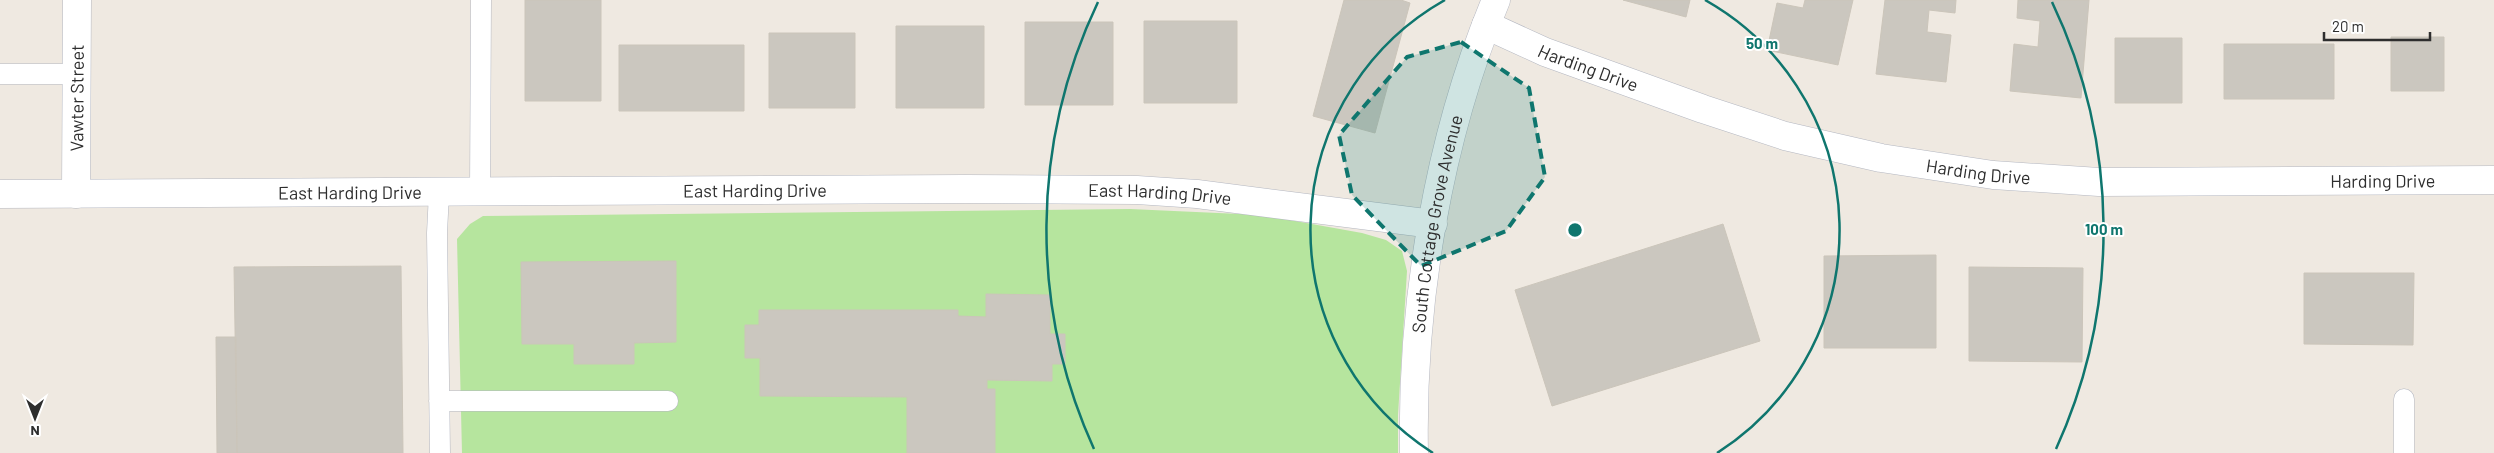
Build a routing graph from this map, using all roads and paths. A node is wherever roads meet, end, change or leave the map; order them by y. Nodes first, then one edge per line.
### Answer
1 (76, 0) edge
2 (481, 0) edge
3 (1496, 0) edge
4 (1486, 26) junction
5 (0, 74) edge
6 (78, 74) junction
7 (2494, 180) edge
8 (439, 193) junction
9 (480, 193) junction
10 (0, 194) edge
11 (76, 194) junction
12 (1432, 224) junction
13 (2404, 399) dead end
14 (439, 400) junction
15 (668, 400) dead end
16 (440, 453) edge
17 (1414, 453) edge
18 (2404, 453) edge

1 - 6 street, Vawter Street
2 - 9 lane
3 - 4 street, South Cottage Grove Avenue
4 - 7 street, Harding Drive
4 - 12 street, South Cottage Grove Avenue
5 - 6 lane
6 - 11 street, Vawter Street
8 - 9 street, East Harding Drive
8 - 11 street, East Harding Drive
8 - 14 lane
9 - 12 street, East Harding Drive
10 - 11 street
12 - 17 street, South Cottage Grove Avenue
13 - 18 lane
14 - 15 lane
14 - 16 lane

